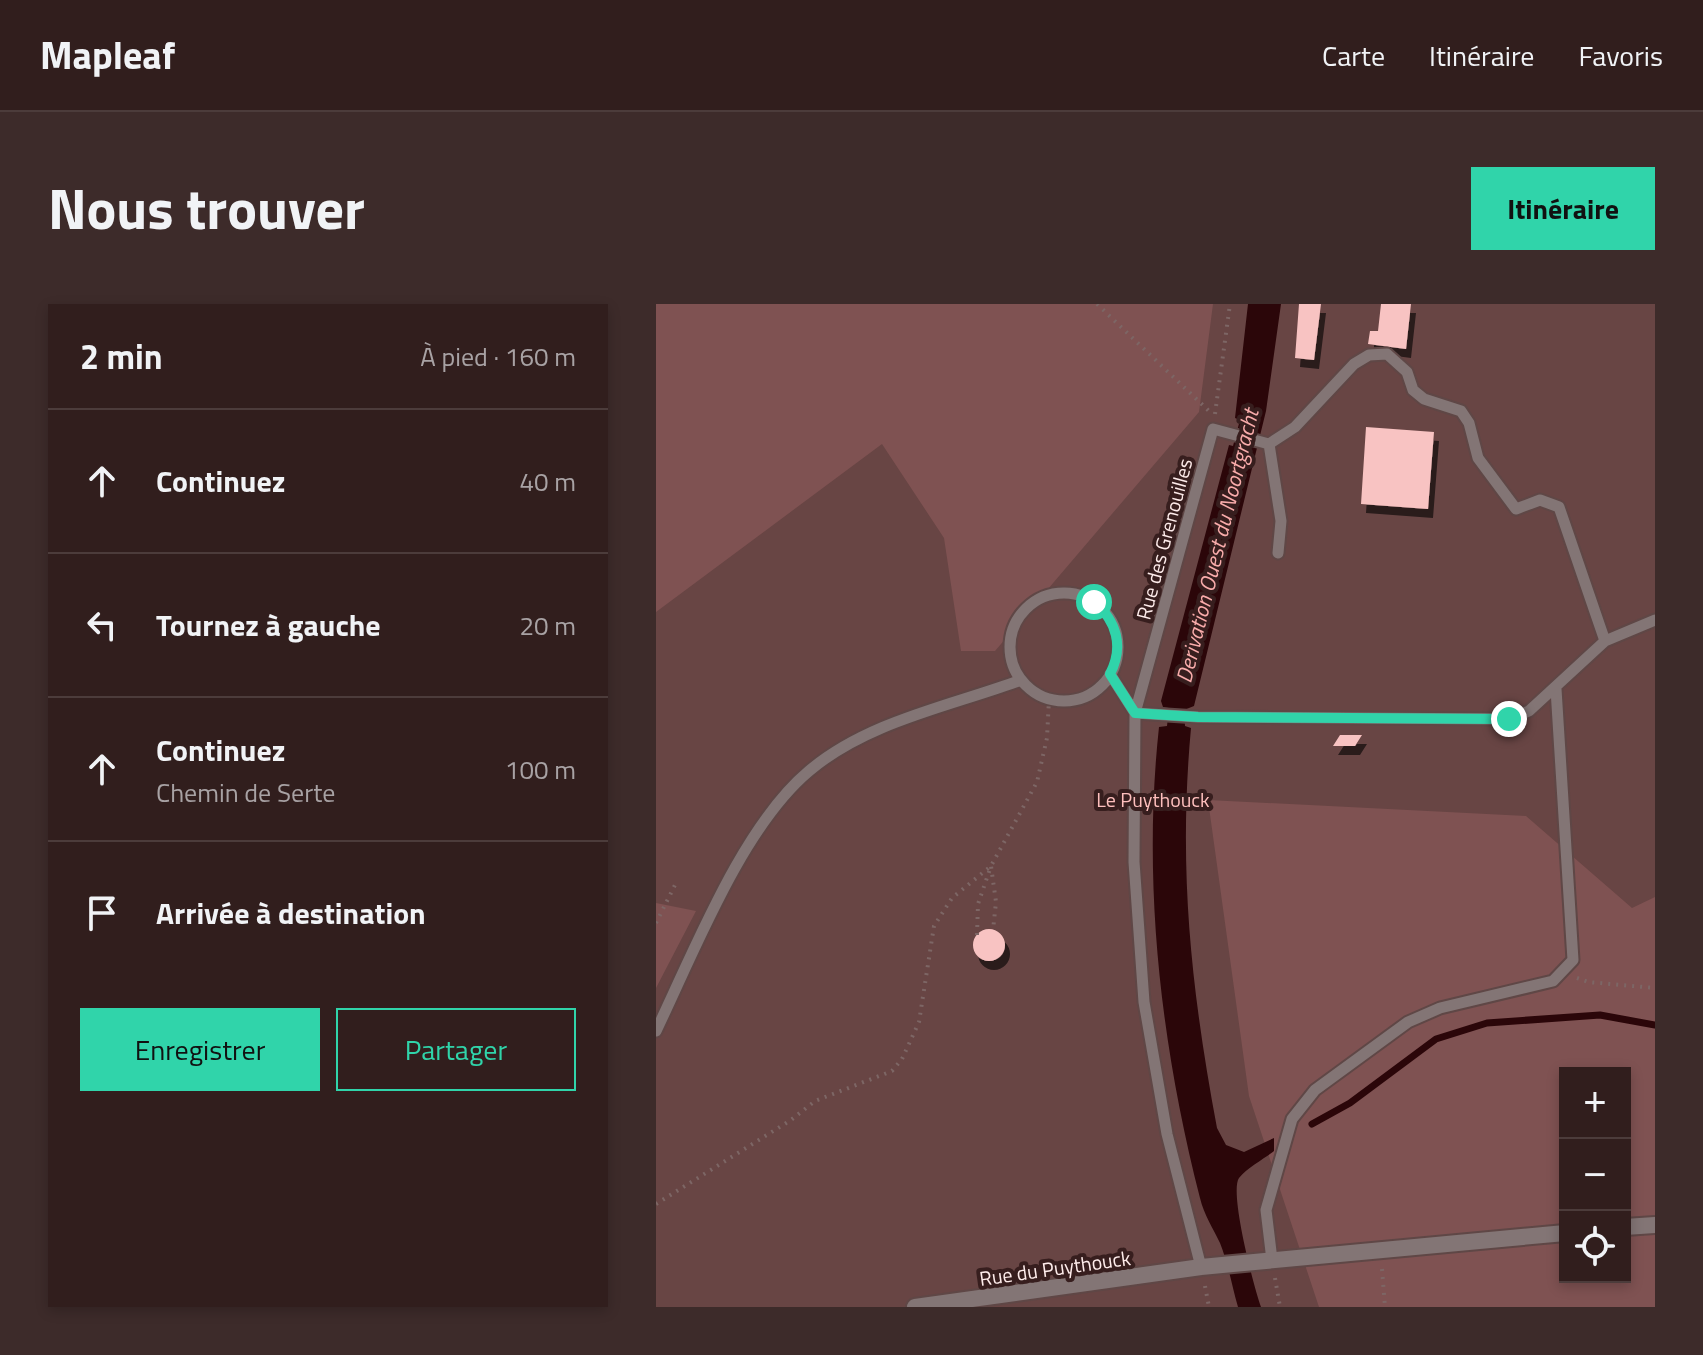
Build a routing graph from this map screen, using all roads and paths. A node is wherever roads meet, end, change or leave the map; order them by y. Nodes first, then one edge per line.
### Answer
1 (1097, 304) edge
2 (1230, 304) edge
3 (1266, 443) junction
4 (1278, 553) dead end
5 (1655, 620) edge
6 (1605, 641) junction
7 (1110, 674) junction
8 (1021, 680) junction
9 (1556, 689) junction
10 (1049, 699) junction
11 (1135, 713) junction
12 (991, 866) junction
13 (675, 885) dead end
14 (656, 923) edge
15 (993, 930) dead end
16 (977, 935) dead end
17 (1564, 972) junction
18 (1655, 988) edge
19 (656, 1031) edge
20 (656, 1204) edge
21 (1655, 1225) edge
22 (1631, 1227) edge
23 (1559, 1234) edge
24 (1378, 1251) junction
25 (1264, 1261) junction
26 (1207, 1267) junction
27 (915, 1307) edge
28 (1280, 1307) edge
29 (1385, 1307) edge

1 - 2 path
3 - 4 lane
3 - 6 lane
3 - 11 lane, Rue des Grenouilles
5 - 6 lane
6 - 9 lane
7 - 8 lane
7 - 10 lane
7 - 11 lane
8 - 10 lane
8 - 19 lane
9 - 11 lane
9 - 17 lane
10 - 12 path
11 - 26 lane, Rue des Grenouilles
12 - 15 path
12 - 16 path
12 - 20 path
13 - 14 path
17 - 18 path
17 - 25 lane
21 - 22 street
23 - 24 street, Rue du Puythouck
24 - 25 street, Rue du Puythouck
24 - 29 path
25 - 26 street, Rue du Puythouck
25 - 28 path
26 - 27 street, Rue du Puythouck

